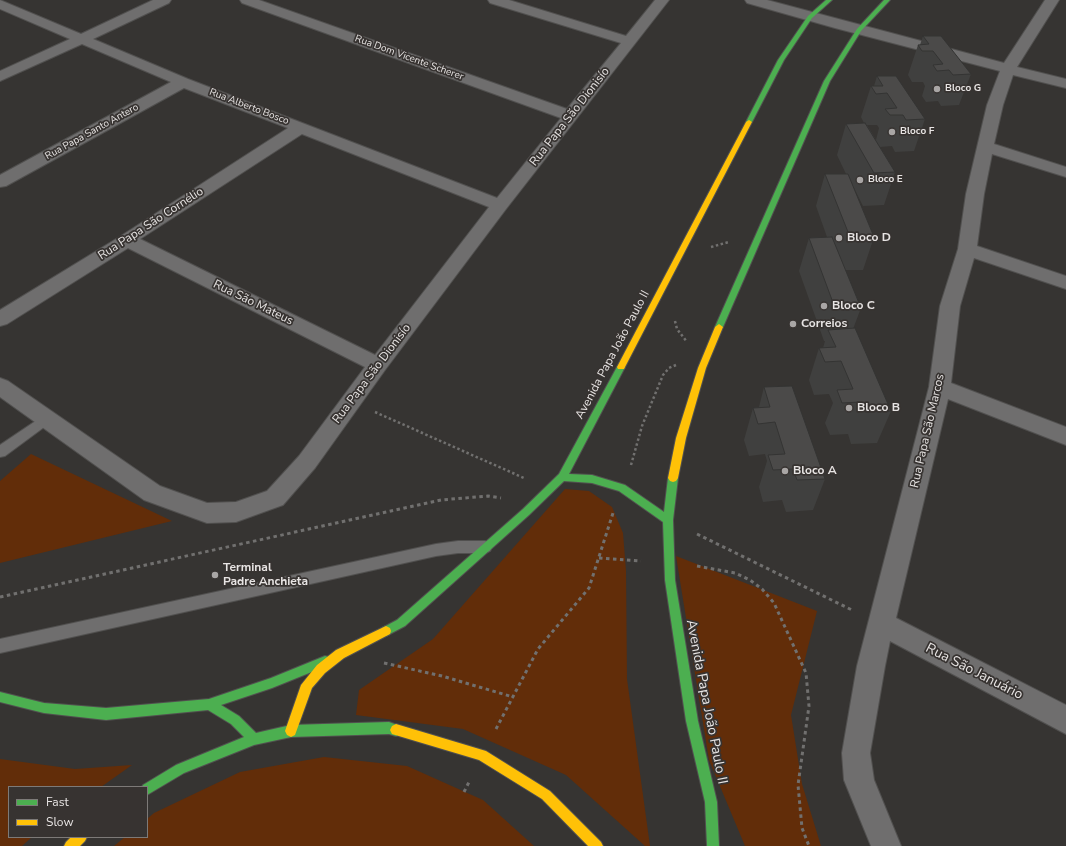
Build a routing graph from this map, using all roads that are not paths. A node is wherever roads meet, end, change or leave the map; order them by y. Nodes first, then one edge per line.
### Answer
1 (164, 0) edge
2 (247, 0) edge
3 (495, 0) edge
4 (662, 0) edge
5 (752, 0) edge
6 (829, 0) edge
7 (887, 0) edge
8 (1052, 0) edge
9 (0, 4) edge
10 (810, 17) junction
11 (859, 30) junction
12 (83, 38) junction
13 (629, 41) junction
14 (1008, 69) junction
15 (0, 77) edge
16 (183, 82) junction
17 (1066, 84) edge
18 (571, 116) junction
19 (301, 127) junction
20 (986, 147) junction
21 (1066, 172) edge
22 (0, 182) edge
23 (500, 205) junction
24 (127, 240) junction
25 (967, 249) junction
26 (1066, 283) edge
27 (0, 318) edge
28 (378, 365) junction
29 (0, 386) edge
30 (940, 387) junction
31 (46, 418) junction
32 (1066, 436) edge
33 (0, 452) edge
34 (562, 477) junction
35 (668, 520) junction
36 (485, 547) junction
37 (883, 624) junction
38 (0, 646) edge
39 (340, 654) junction
40 (0, 697) edge
41 (209, 704) junction
42 (1066, 720) edge
43 (291, 731) junction
44 (254, 740) junction
45 (148, 788) edge
46 (80, 838) edge
47 (70, 846) edge
48 (597, 846) edge
49 (713, 846) edge
50 (886, 846) edge

1 - 12 street
2 - 18 street, Rua Dom Vicente Scherer
3 - 13 street
4 - 13 street, Rua Papa São Dionisío
5 - 10 street
6 - 10 street, Avenida Papa João Paulo II
7 - 11 street, Avenida Papa João Paulo II
8 - 14 street, Rua Papa São Marcos
9 - 12 street, Rua Alberto Bosco
10 - 11 street
10 - 34 street, Avenida Papa João Paulo II
11 - 14 street
11 - 35 street, Avenida Papa João Paulo II
12 - 15 street
12 - 16 street, Rua Alberto Bosco
13 - 18 street, Rua Papa São Dionisío
14 - 17 street
14 - 20 street, Rua Papa São Marcos
16 - 19 street, Rua Alberto Bosco
16 - 22 street, Rua Papa Santo Antero
18 - 23 street, Rua Papa São Dionisío
19 - 23 street, Rua Alberto Bosco
19 - 24 street, Rua Papa São Cornélio
20 - 21 street
20 - 25 street, Rua Papa São Marcos
23 - 28 street, Rua Papa São Dionisío
24 - 27 street, Rua Papa São Cornélio
24 - 28 street, Rua São Mateus
25 - 26 street
25 - 30 street, Rua Papa São Marcos
28 - 31 street, Rua Papa São Dionisío
29 - 31 street, Rua Papa São Dionisío
30 - 32 street
30 - 37 street, Rua Papa São Marcos
31 - 33 lane
34 - 35 street
34 - 36 street, Avenida Papa João Paulo II
35 - 49 street, Avenida Papa João Paulo II
36 - 38 lane
36 - 39 street, Avenida Papa João Paulo II
37 - 42 street, Rua São Januário
37 - 50 street, Rua Papa São Marcos
39 - 41 street
39 - 43 street, Avenida Papa João Paulo II
40 - 41 street
41 - 44 street
43 - 44 street
43 - 48 street
44 - 45 street
46 - 47 street

